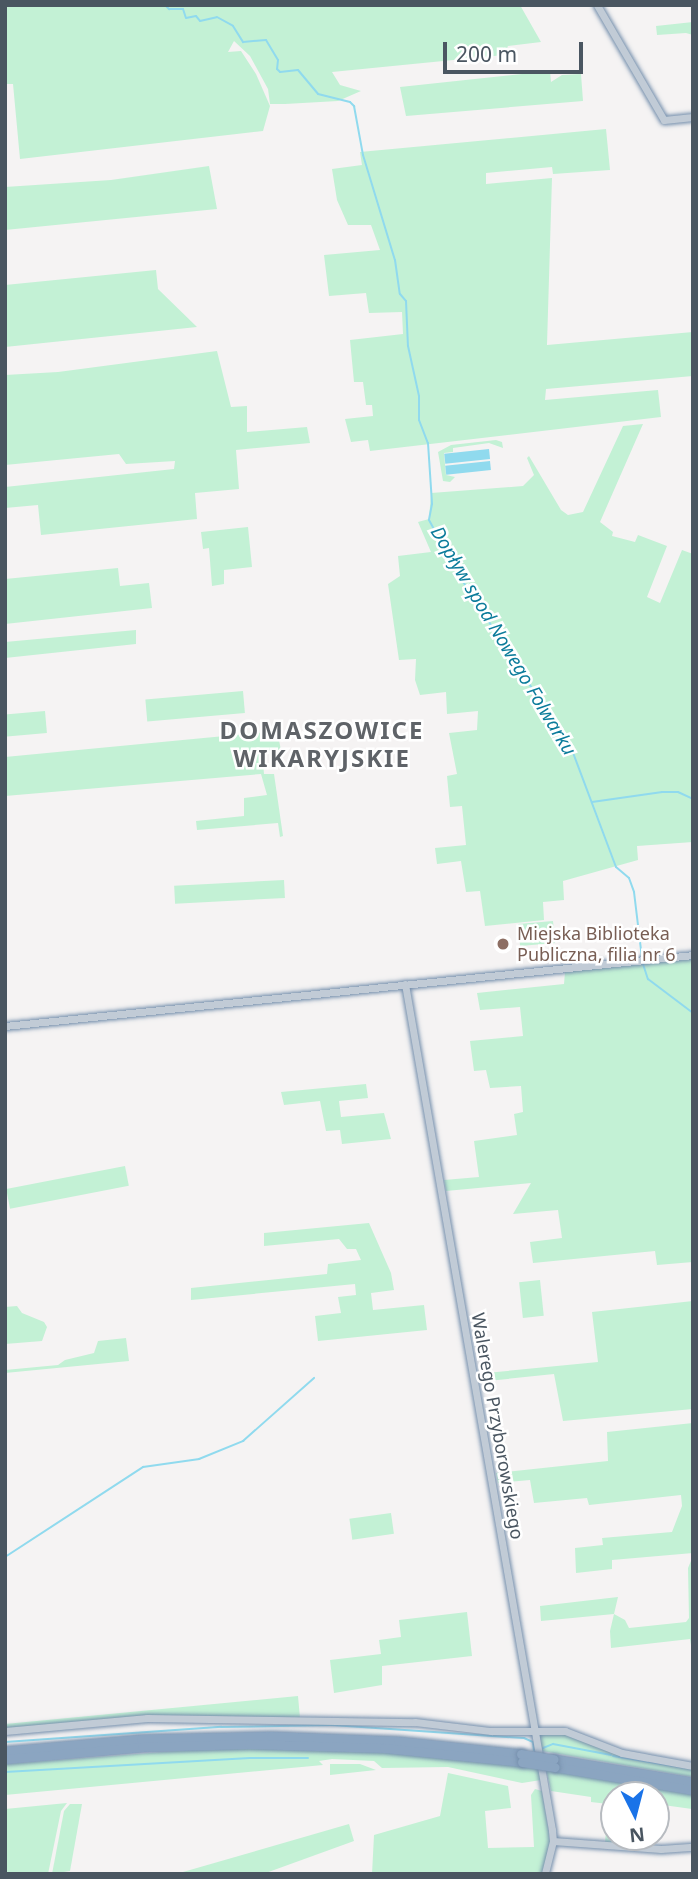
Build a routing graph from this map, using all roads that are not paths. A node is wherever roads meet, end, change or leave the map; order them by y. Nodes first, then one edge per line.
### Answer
1 (597, 5) edge
2 (693, 117) edge
3 (693, 955) edge
4 (405, 984) junction
5 (5, 1026) edge
6 (535, 1730) junction
7 (5, 1731) edge
8 (5, 1751) edge
9 (522, 1758) junction
10 (5, 1759) edge
11 (554, 1763) junction
12 (693, 1766) edge
13 (693, 1783) edge
14 (693, 1790) edge
15 (553, 1842) junction
16 (693, 1847) edge
17 (545, 1874) edge

1 - 2 street
3 - 4 street
4 - 5 street
4 - 6 street, Walerego Przyborowskiego
6 - 7 street
6 - 12 street
6 - 15 street, Walerego Przyborowskiego
8 - 9 highway
9 - 10 highway
9 - 11 highway, bridge
11 - 13 highway
11 - 14 highway
15 - 16 street
15 - 17 street, Walerego Przyborowskiego

